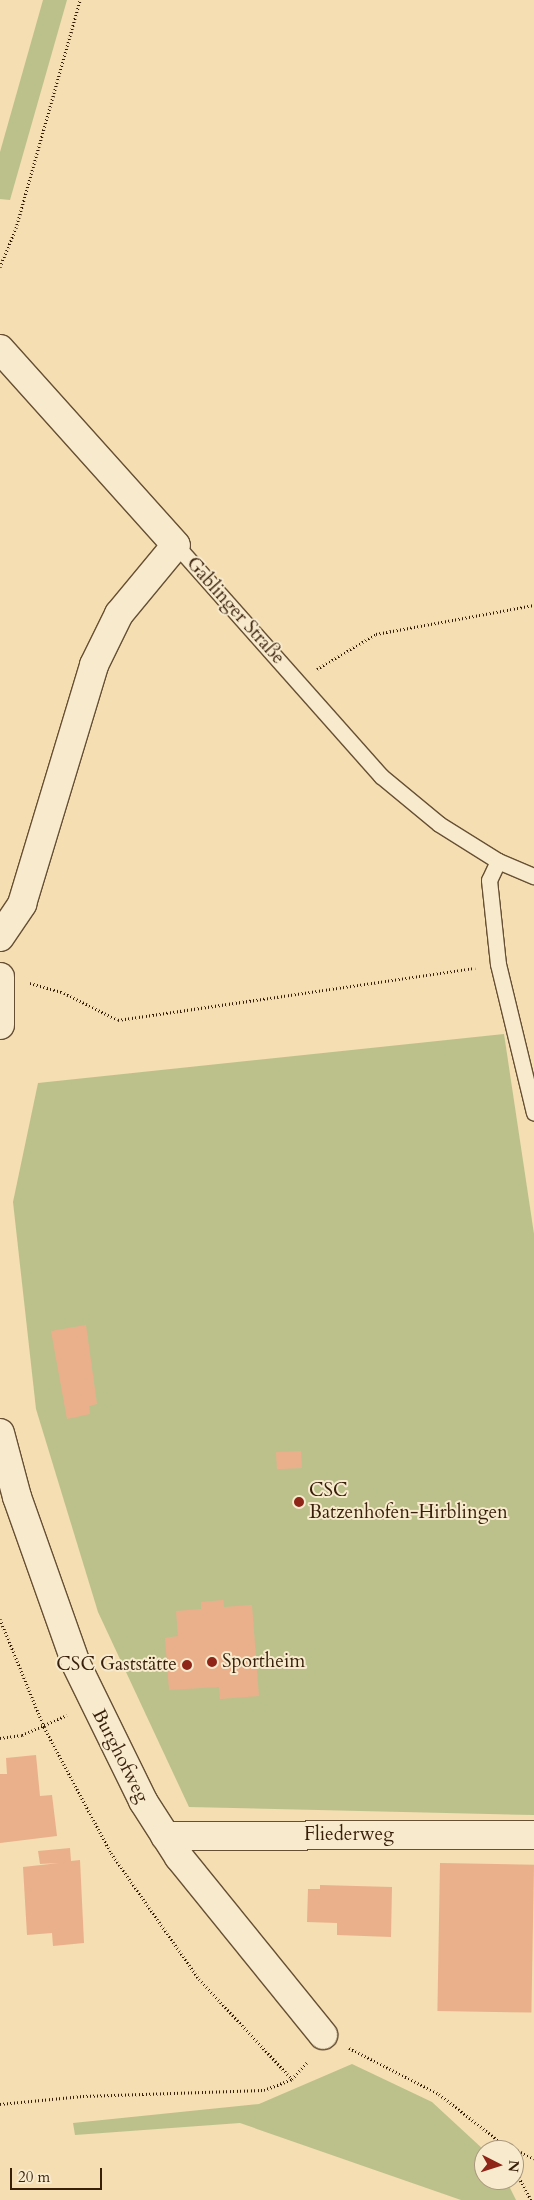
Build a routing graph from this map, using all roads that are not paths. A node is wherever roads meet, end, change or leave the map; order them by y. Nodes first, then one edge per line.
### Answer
1 (0, 349) edge
2 (176, 545) junction
3 (498, 861) junction
4 (534, 876) edge
5 (0, 937) edge
6 (0, 976) edge
7 (0, 1025) edge
8 (534, 1113) edge
9 (0, 1432) edge
10 (534, 1835) edge
11 (165, 1836) junction
12 (323, 2035) road end

1 - 2 street
2 - 3 lane, Gablinger Straße
2 - 5 street, Gablinger Straße
3 - 4 lane, Gablinger Straße
3 - 8 lane
6 - 7 street
9 - 11 street, Burghofweg
10 - 11 street, Fliederweg
11 - 12 street, Burghofweg

